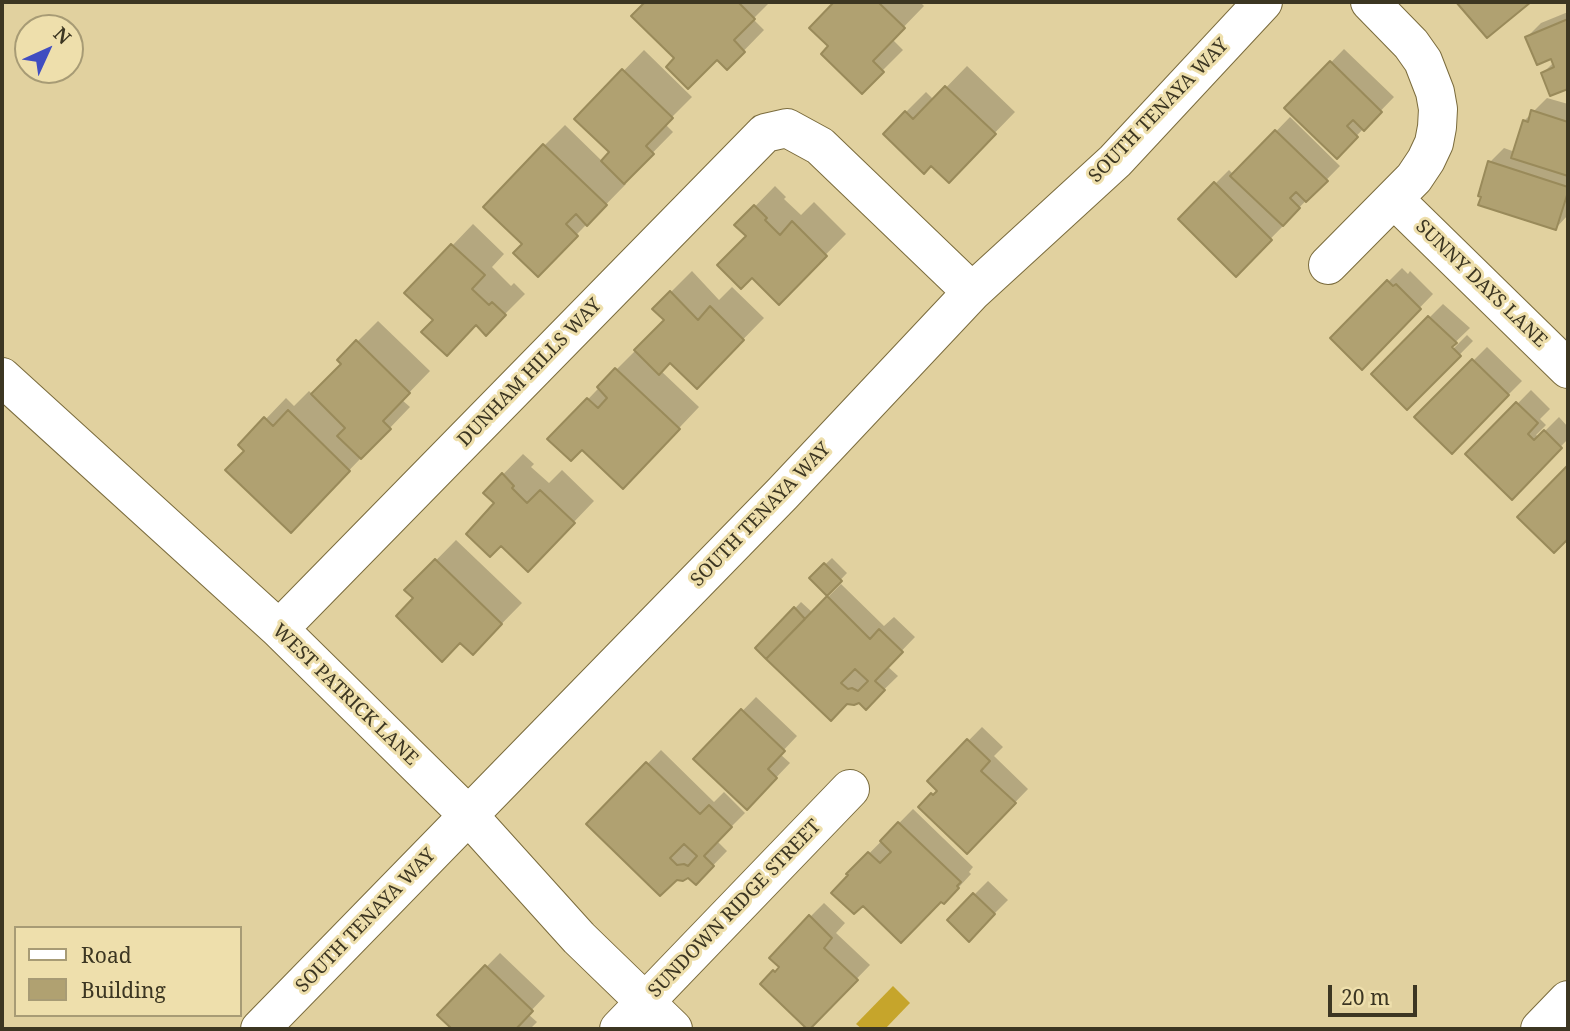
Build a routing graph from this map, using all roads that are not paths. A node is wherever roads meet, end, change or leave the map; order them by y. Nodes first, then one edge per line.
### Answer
1 (1263, 2) edge
2 (1370, 2) edge
3 (1394, 199) junction
4 (1328, 265) dead end
5 (972, 292) junction
6 (1568, 369) edge
7 (2, 377) edge
8 (279, 629) junction
9 (850, 789) dead end
10 (468, 815) junction
11 (1568, 1000) edge
12 (645, 1002) junction
13 (260, 1029) edge
14 (619, 1029) edge
15 (673, 1029) edge
16 (1539, 1029) edge

1 - 5 street, SOUTH TENAYA WAY
2 - 3 street
3 - 4 street
3 - 6 street, SUNNY DAYS LANE
5 - 8 street, DUNHAM HILLS WAY
5 - 10 street, SOUTH TENAYA WAY
7 - 8 street, WEST PATRICK LANE
8 - 10 street, WEST PATRICK LANE
9 - 12 street, SUNDOWN RIDGE STREET
10 - 12 street, WEST PATRICK LANE
10 - 13 street, SOUTH TENAYA WAY
11 - 16 street
12 - 14 street, SUNDOWN RIDGE STREET
12 - 15 street, WEST PATRICK LANE

